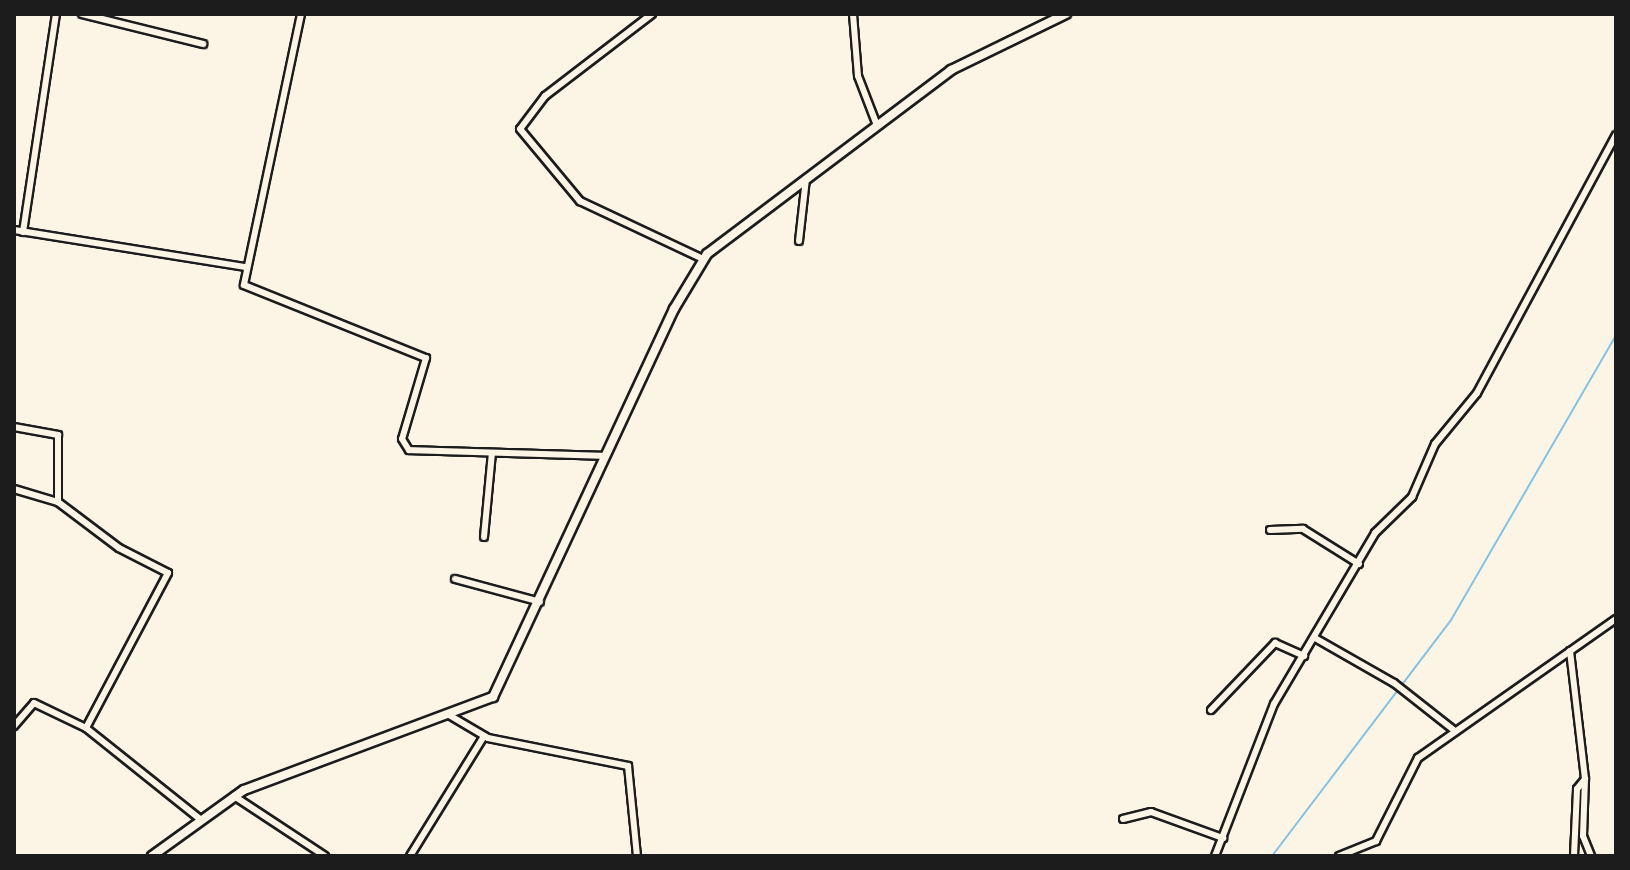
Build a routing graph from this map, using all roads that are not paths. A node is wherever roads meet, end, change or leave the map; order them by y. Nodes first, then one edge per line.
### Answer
1 (56, 14) edge
2 (82, 14) edge
3 (301, 14) edge
4 (652, 14) edge
5 (853, 14) edge
6 (1066, 14) edge
7 (203, 44) dead end
8 (876, 123) junction
9 (1616, 135) edge
10 (806, 175) junction
11 (14, 230) edge
12 (23, 232) junction
13 (799, 241) dead end
14 (703, 259) junction
15 (246, 267) junction
16 (14, 427) edge
17 (492, 453) junction
18 (606, 456) junction
19 (14, 489) edge
20 (58, 502) junction
21 (1270, 530) dead end
22 (484, 537) dead end
23 (1359, 564) junction
24 (455, 579) dead end
25 (540, 602) junction
26 (1616, 619) edge
27 (1315, 638) junction
28 (1570, 651) junction
29 (1304, 656) junction
30 (1211, 710) dead end
31 (449, 715) junction
32 (14, 726) edge
33 (86, 728) junction
34 (1455, 731) junction
35 (484, 736) junction
36 (1585, 779) junction
37 (233, 796) junction
38 (200, 819) junction
39 (1123, 819) dead end
40 (1223, 838) junction
41 (152, 856) edge
42 (325, 856) edge
43 (410, 856) edge
44 (637, 856) edge
45 (1215, 856) edge
46 (1339, 856) edge
47 (1574, 856) edge
48 (1591, 856) edge

1 - 12 street
2 - 7 street
3 - 15 street
4 - 14 street
5 - 8 street
6 - 8 street
8 - 10 street
9 - 23 street
10 - 13 street
10 - 14 street
11 - 12 street
12 - 15 street
14 - 18 street
15 - 17 street
16 - 20 street
17 - 18 street
17 - 22 street
18 - 25 street
19 - 20 street
20 - 33 street
21 - 23 street
23 - 27 street
24 - 25 street
25 - 31 street
26 - 28 street
27 - 29 street
27 - 34 street
28 - 34 street
28 - 36 street
29 - 30 street
29 - 40 street
31 - 35 street
31 - 37 street
32 - 33 street
33 - 38 street
34 - 46 street
35 - 43 street
35 - 44 street
36 - 47 street
36 - 48 street
37 - 38 street
37 - 42 street
38 - 41 street
39 - 40 street
40 - 45 street

